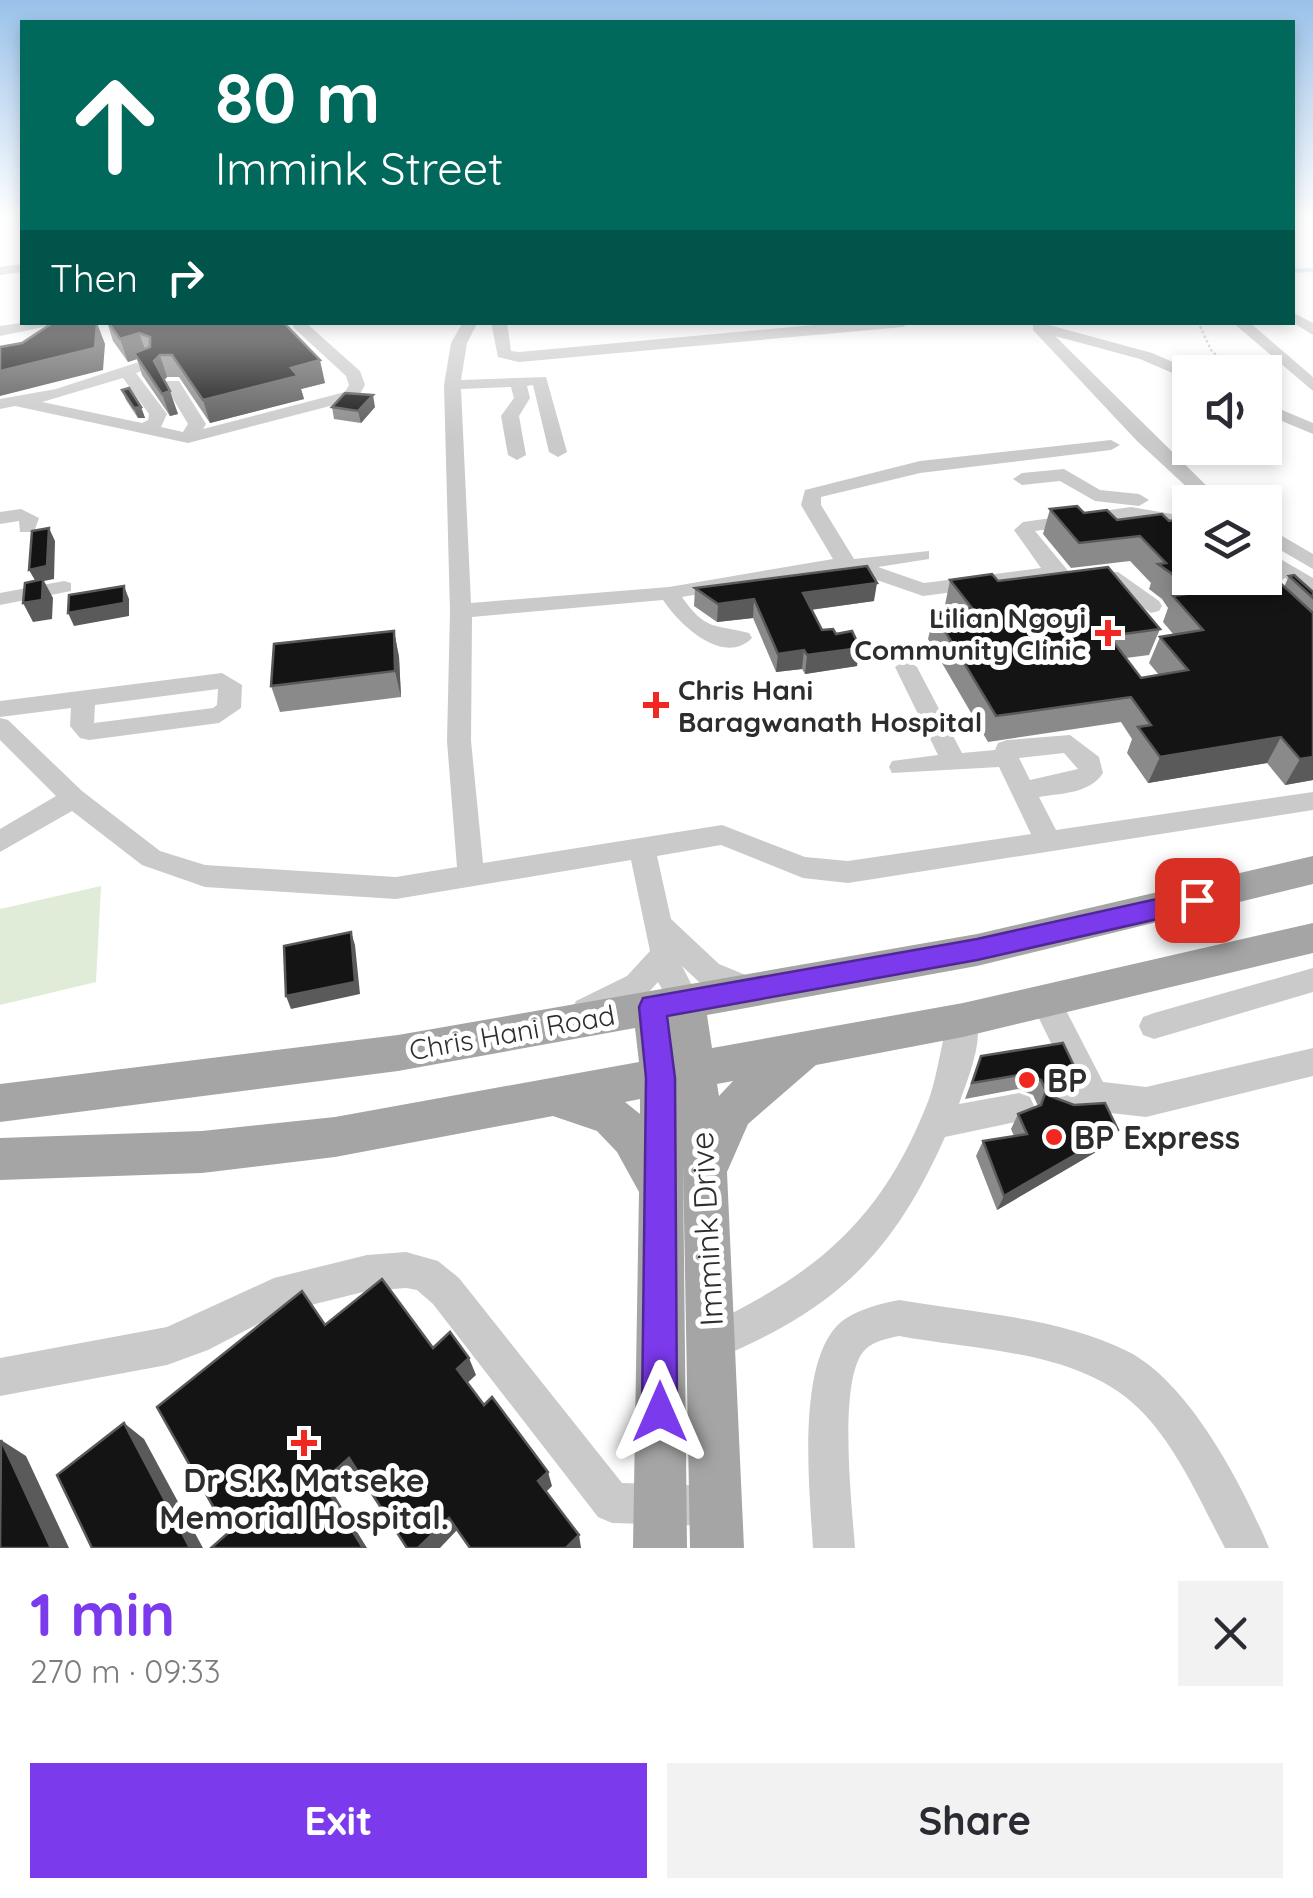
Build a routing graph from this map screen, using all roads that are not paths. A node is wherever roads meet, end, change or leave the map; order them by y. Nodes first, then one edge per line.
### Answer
1 (41, 325) edge
2 (298, 325) edge
3 (469, 325) edge
4 (499, 325) edge
5 (866, 325) edge
6 (1035, 325) edge
7 (1038, 325) edge
8 (1242, 325) edge
9 (0, 331) edge
10 (148, 364) edge
11 (1172, 367) edge
12 (126, 371) junction
13 (518, 380) junction
14 (98, 381) junction
15 (452, 384) junction
16 (172, 385) edge
17 (1313, 386) edge
18 (9, 403) edge
19 (81, 415) junction
20 (1282, 415) edge
21 (1313, 429) edge
22 (144, 430) junction
23 (188, 438) junction
24 (1111, 446) dead end
25 (558, 452) dead end
26 (517, 456) dead end
27 (1152, 478) dead end
28 (1022, 479) dead end
29 (1195, 485) edge
30 (1150, 506) junction
31 (1172, 515) edge
32 (0, 518) edge
33 (28, 528) dead end
34 (1282, 543) edge
35 (922, 555) dead end
36 (1313, 563) edge
37 (851, 564) junction
38 (1282, 566) edge
39 (1288, 569) junction
40 (1054, 572) junction
41 (64, 587) dead end
42 (1313, 587) edge
43 (669, 594) junction
44 (0, 600) edge
45 (1151, 606) dead end
46 (461, 611) junction
47 (1313, 634) edge
48 (742, 638) dead end
49 (906, 667) dead end
50 (82, 698) junction
51 (0, 709) edge
52 (0, 726) edge
53 (1007, 758) junction
54 (954, 762) junction
55 (901, 767) dead end
56 (1024, 790) junction
57 (72, 798) junction
58 (1313, 801) edge
59 (1048, 841) junction
60 (0, 842) edge
61 (641, 846) junction
62 (1313, 870) edge
63 (471, 878) junction
64 (1313, 938) edge
65 (666, 973) junction
66 (1313, 980) edge
67 (750, 990) junction
68 (1046, 1002) junction
69 (963, 1020) junction
70 (556, 1024) junction
71 (1154, 1026) dead end
72 (812, 1048) junction
73 (1313, 1062) edge
74 (679, 1073) junction
75 (1093, 1096) junction
76 (542, 1098) junction
77 (1056, 1100) edge
78 (0, 1103) edge
79 (1018, 1108) dead end
80 (933, 1124) junction
81 (0, 1159) edge
82 (706, 1181) junction
83 (660, 1188) junction
84 (712, 1342) junction
85 (0, 1377) edge
86 (659, 1527) edge
87 (716, 1527) edge
88 (834, 1548) edge
89 (1248, 1548) edge

1 - 9 street
2 - 23 street
3 - 15 street
4 - 5 street
6 - 29 street
7 - 11 street
8 - 17 street
10 - 12 street
12 - 14 street
12 - 22 street
13 - 15 street
13 - 25 street
13 - 26 street
14 - 18 street
14 - 19 street
15 - 46 street
16 - 23 street
18 - 19 street
19 - 22 street
20 - 21 street
22 - 23 street
24 - 37 street
27 - 30 street
28 - 30 street
30 - 31 street
30 - 40 street
32 - 33 street
34 - 36 street
35 - 37 street
37 - 40 street
37 - 43 street
38 - 39 street
39 - 42 street
39 - 47 street
40 - 45 street
41 - 44 street
43 - 46 street
43 - 48 street
46 - 63 street
49 - 54 street
50 - 50 street
50 - 51 street
52 - 57 street
53 - 54 street
53 - 56 street
53 - 56 street
54 - 55 street
56 - 59 street
57 - 60 street
57 - 63 street
58 - 59 street
59 - 61 street
61 - 63 street
61 - 65 street
62 - 67 main road, Chris Hani Road
64 - 68 main road
65 - 67 main road, Chris Hani Road
65 - 67 street
65 - 70 main road, Chris Hani Road
65 - 70 street
65 - 74 main road
66 - 71 street
68 - 69 main road
68 - 75 street
69 - 72 main road
69 - 80 street
70 - 78 main road, Chris Hani Road
72 - 74 main road
72 - 82 main road
73 - 75 street
74 - 76 main road
74 - 82 main road, Immink Drive
74 - 83 main road, Immink Drive
75 - 77 street
76 - 81 main road
76 - 83 main road
79 - 80 street
80 - 84 street
82 - 84 main road, Immink Drive
83 - 86 main road, Immink Drive
84 - 87 main road, Immink Drive
85 - 86 street
86 - 87 street
88 - 89 street

